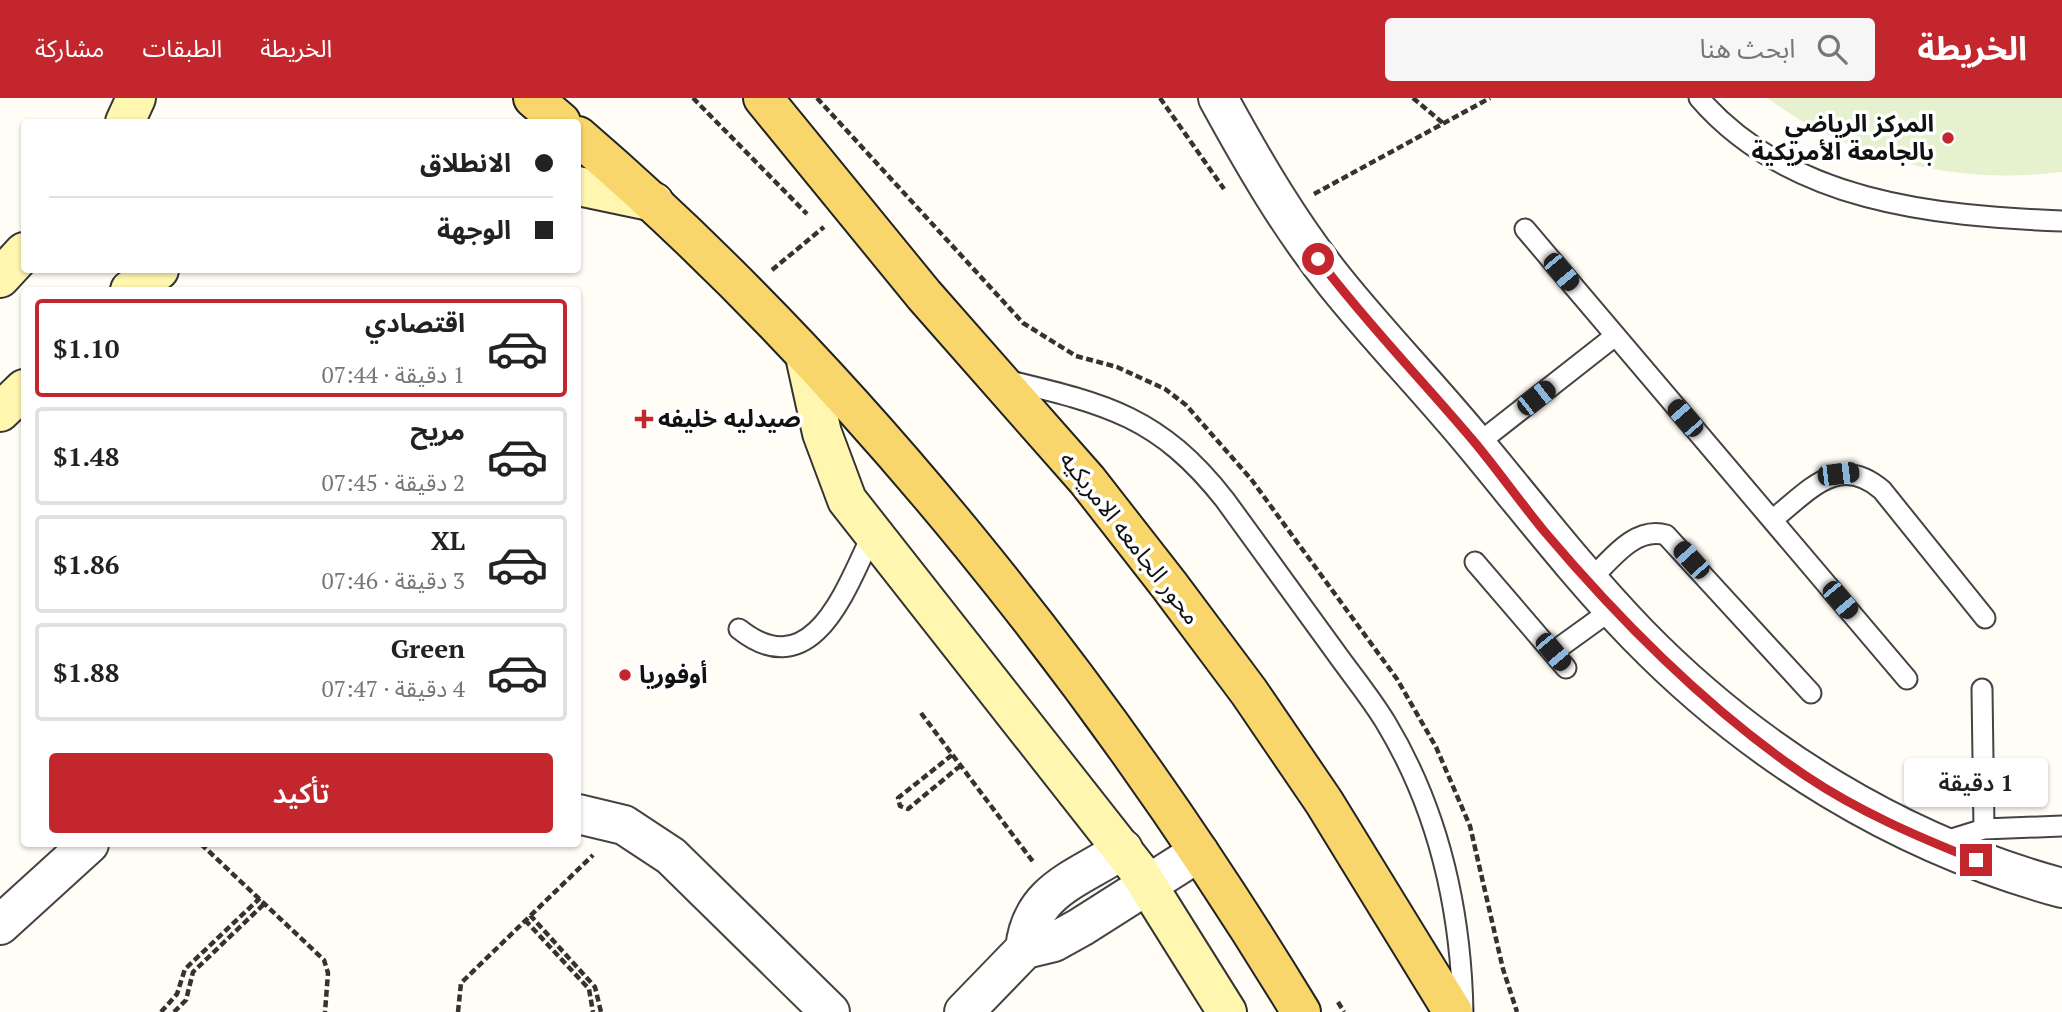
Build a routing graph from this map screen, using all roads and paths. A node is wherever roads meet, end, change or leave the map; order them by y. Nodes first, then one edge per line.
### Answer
1 (136, 98) edge
2 (533, 98) edge
3 (693, 98) edge
4 (763, 98) edge
5 (1160, 98) edge
6 (1217, 98) edge
7 (1235, 98) edge
8 (1413, 98) edge
9 (1490, 98) edge
10 (1699, 98) edge
11 (126, 119) edge
12 (558, 119) edge
13 (1444, 124) junction
14 (581, 139) edge
15 (1245, 149) junction
16 (888, 176) dead end
17 (581, 187) edge
18 (1226, 191) dead end
19 (654, 202) junction
20 (852, 204) junction
21 (1283, 209) junction
22 (2062, 221) edge
23 (822, 229) junction
24 (1525, 229) dead end
25 (830, 238) dead end
26 (21, 255) edge
27 (0, 278) edge
28 (745, 293) junction
29 (1615, 336) junction
30 (805, 356) junction
31 (1000, 378) junction
32 (21, 392) edge
33 (0, 412) edge
34 (1476, 444) junction
35 (1772, 520) junction
36 (872, 535) junction
37 (1475, 562) dead end
38 (1602, 595) junction
39 (1985, 618) dead end
40 (739, 629) dead end
41 (1553, 652) junction
42 (1566, 668) dead end
43 (1907, 680) dead end
44 (1982, 689) dead end
45 (1811, 693) dead end
46 (921, 713) dead end
47 (952, 755) junction
48 (960, 766) junction
49 (581, 815) edge
50 (624, 825) junction
51 (2062, 826) edge
52 (1984, 829) junction
53 (1936, 844) junction
54 (86, 847) edge
55 (204, 847) edge
56 (1123, 849) junction
57 (1199, 852) junction
58 (1150, 885) junction
59 (2062, 888) edge
60 (1056, 891) junction
61 (260, 898) junction
62 (265, 903) junction
63 (527, 917) junction
64 (0, 925) edge
65 (1025, 949) junction
66 (160, 1012) edge
67 (174, 1012) edge
68 (325, 1012) edge
69 (458, 1012) edge
70 (593, 1012) edge
71 (601, 1012) edge
72 (830, 1012) edge
73 (964, 1012) edge
74 (1227, 1012) edge
75 (1301, 1012) edge
76 (1452, 1012) edge
77 (1463, 1012) edge

1 - 11 street
2 - 12 main road
3 - 23 path
4 - 20 main road, محور الجامعه الامريكيه
5 - 18 path
6 - 15 street
7 - 15 street
8 - 13 path
9 - 13 path
10 - 22 lane
13 - 21 path
14 - 19 main road
15 - 21 street
16 - 20 path
17 - 19 street
19 - 28 main road
20 - 23 path
20 - 31 main road, محور الجامعه الامريكيه
21 - 34 street
23 - 25 path
23 - 28 path
24 - 29 lane
26 - 27 street
28 - 30 main road
29 - 34 lane
29 - 35 lane
30 - 36 street
30 - 57 main road
31 - 76 main road, محور الجامعه الامريكيه
31 - 77 lane
32 - 33 street
34 - 38 street
35 - 39 lane
35 - 43 lane
36 - 40 lane
36 - 56 street
37 - 41 lane
38 - 41 lane
38 - 45 lane
38 - 53 street
41 - 42 lane
44 - 52 lane
46 - 47 path
47 - 48 path
47 - 48 path
48 - 60 path
49 - 50 street
50 - 63 path
50 - 72 street
51 - 52 lane
52 - 53 lane
53 - 59 street
54 - 64 street
55 - 61 path
56 - 58 street
56 - 60 street
57 - 58 street
57 - 75 main road
58 - 65 street
58 - 74 street
60 - 65 street
61 - 62 path
61 - 66 path
62 - 67 path
62 - 68 path
63 - 69 path
63 - 70 path
63 - 71 path
65 - 73 street

